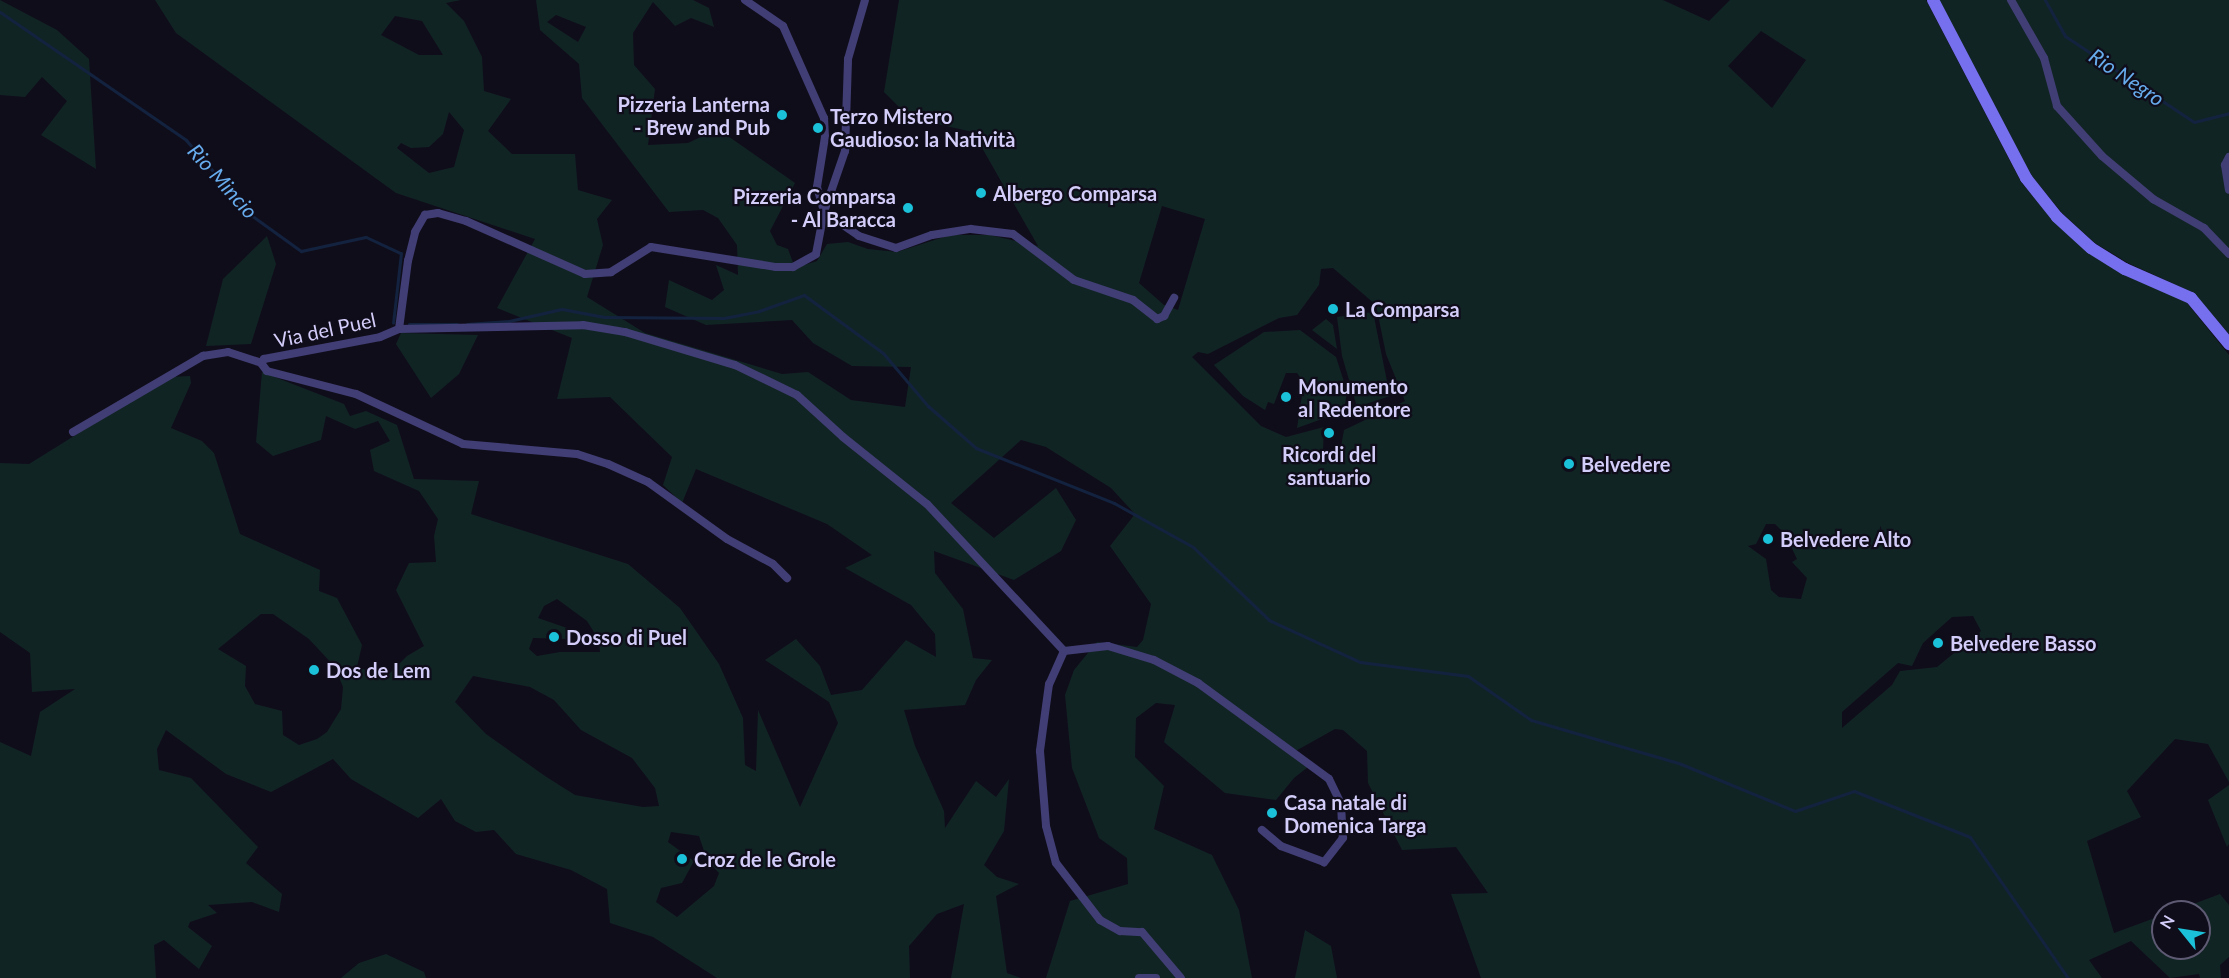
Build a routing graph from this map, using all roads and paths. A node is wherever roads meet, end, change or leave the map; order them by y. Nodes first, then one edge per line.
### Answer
1 (745, 0) edge
2 (865, 0) edge
3 (1933, 0) edge
4 (2011, 0) edge
5 (2229, 157) edge
6 (2229, 190) edge
7 (824, 212) junction
8 (2229, 254) edge
9 (1174, 298) dead end
10 (399, 329) junction
11 (2229, 344) edge
12 (261, 363) junction
13 (73, 432) dead end
14 (787, 578) dead end
15 (1064, 651) junction
16 (1262, 830) dead end
17 (1139, 978) edge
18 (1156, 978) edge
19 (1181, 978) edge

1 - 7 street
2 - 7 street
3 - 11 main road
4 - 8 street
5 - 6 street
7 - 9 street
7 - 10 street, Via del Puel
10 - 12 street, Via del Puel
10 - 15 street
12 - 13 street
12 - 14 street, Via del Puel
15 - 16 street
15 - 19 street
17 - 18 street

